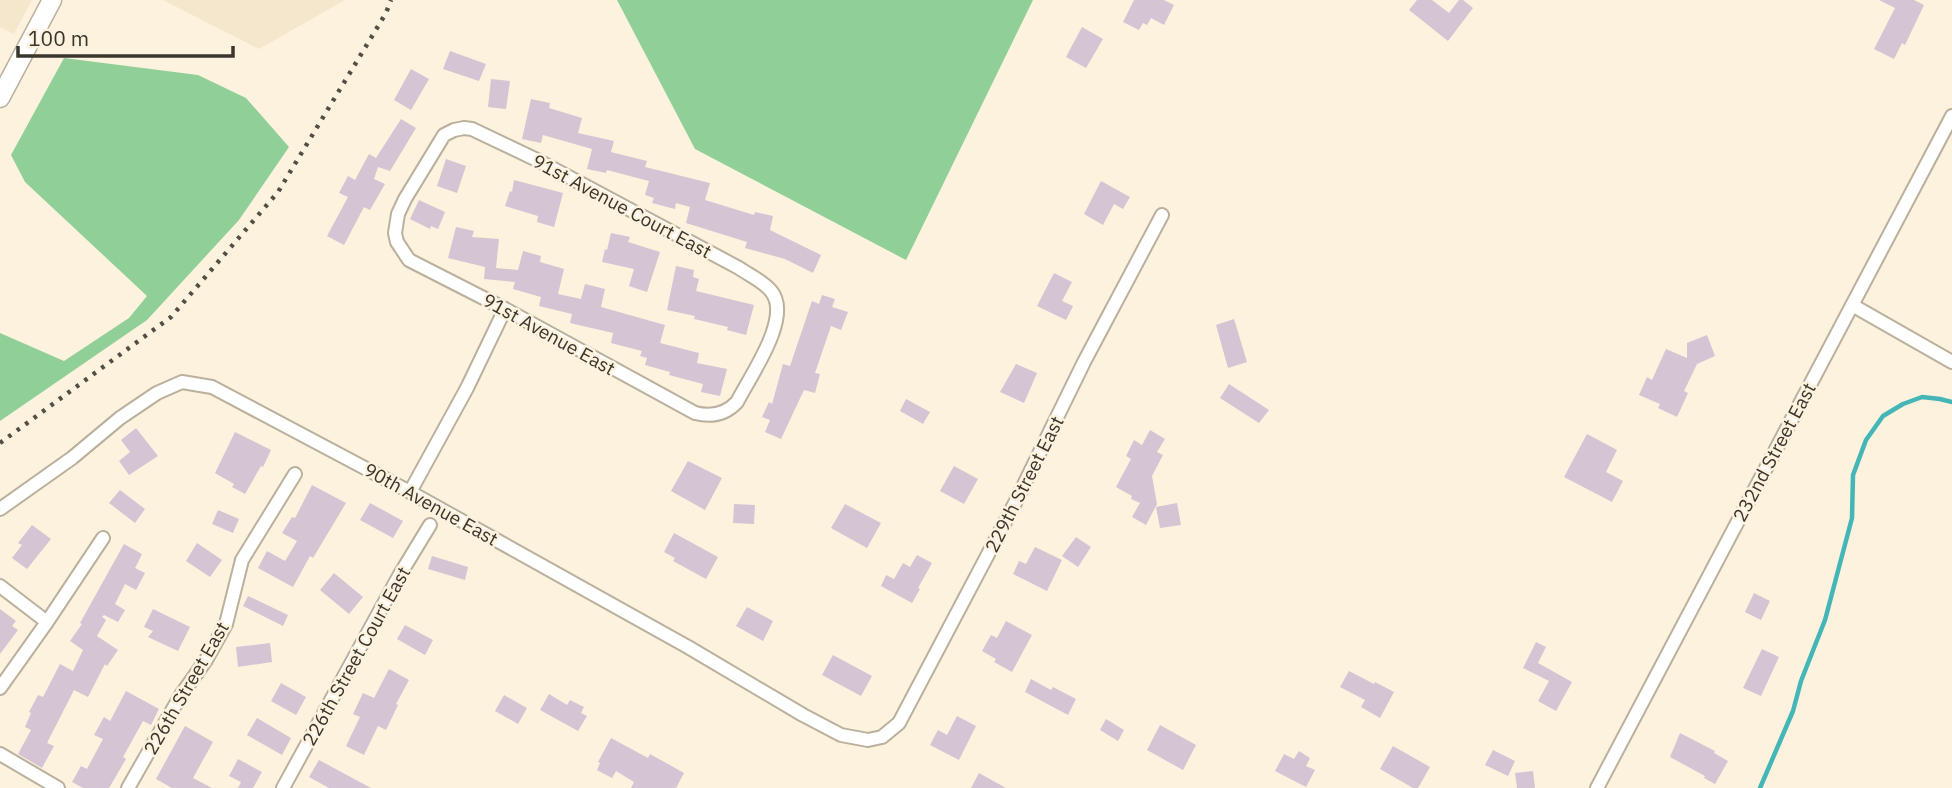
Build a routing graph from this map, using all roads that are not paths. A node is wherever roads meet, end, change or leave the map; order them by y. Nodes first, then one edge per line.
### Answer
1 (52, 0) edge
2 (0, 98) edge
3 (1952, 116) edge
4 (454, 130) joint
5 (1162, 215) dead end
6 (1852, 305) junction
7 (505, 309) junction
8 (1952, 362) edge
9 (718, 414) joint
10 (295, 474) dead end
11 (410, 492) junction
12 (0, 509) edge
13 (430, 525) dead end
14 (103, 538) dead end
15 (0, 586) edge
16 (47, 622) junction
17 (0, 688) edge
18 (872, 739) joint
19 (0, 754) edge
20 (58, 788) edge
21 (128, 788) edge
22 (283, 788) edge
23 (1597, 788) edge

1 - 2 main road
3 - 6 street, 232nd Street East
4 - 7 street, 91st Avenue East
4 - 9 street, 91st Avenue Court East
5 - 18 street, 229th Street East
6 - 8 street
6 - 23 street, 232nd Street East
7 - 9 street, 91st Avenue East
7 - 11 street
10 - 21 street, 226th Street East
11 - 12 street, 90th Avenue East
11 - 18 street, 90th Avenue East
13 - 22 street, 226th Street Court East
14 - 16 street
15 - 16 street
16 - 17 street
19 - 20 street

